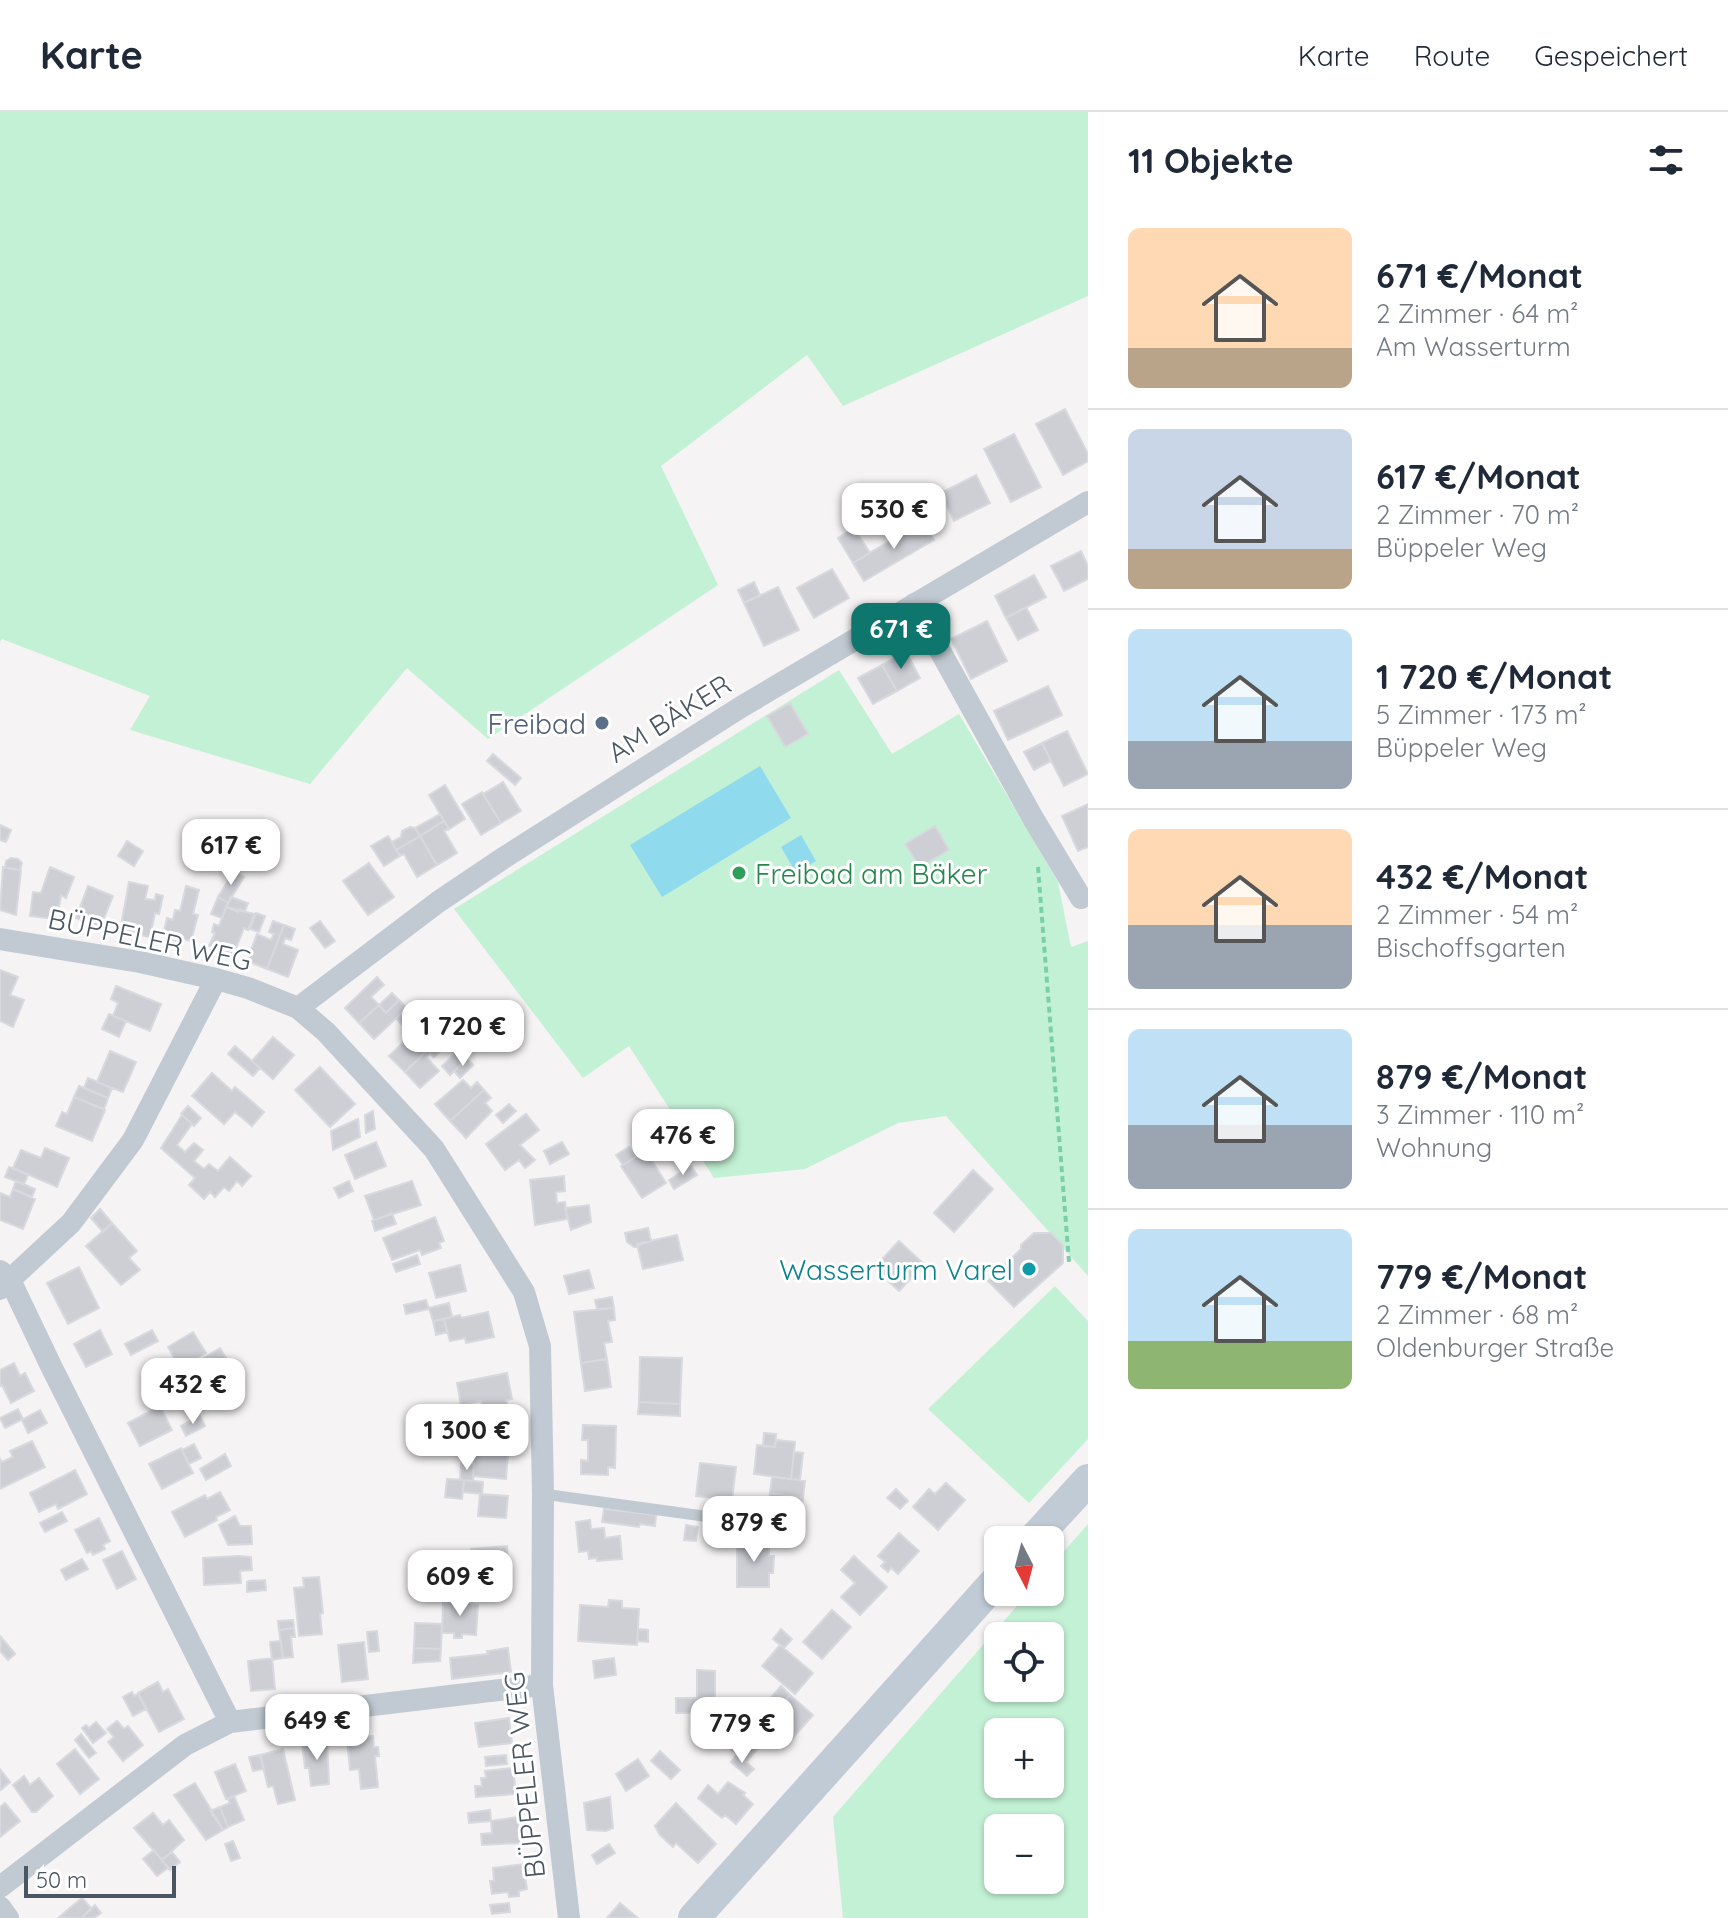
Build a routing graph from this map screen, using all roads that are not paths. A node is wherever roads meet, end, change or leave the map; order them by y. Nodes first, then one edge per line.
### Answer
1 (1088, 502) edge
2 (914, 604) junction
3 (1081, 898) dead end
4 (0, 939) edge
5 (216, 979) junction
6 (298, 1008) junction
7 (3, 1280) edge
8 (1088, 1480) edge
9 (543, 1494) junction
10 (725, 1519) dead end
11 (1046, 1526) edge
12 (984, 1595) edge
13 (542, 1685) junction
14 (230, 1722) junction
15 (0, 1887) edge
16 (0, 1907) edge
17 (8, 1918) edge
18 (569, 1918) edge
19 (694, 1918) edge

1 - 2 street, AM BÄKER
2 - 3 street
2 - 6 street, AM BÄKER
4 - 5 street, BÜPPELER WEG
5 - 6 street, BÜPPELER WEG
5 - 7 street
6 - 9 street, BÜPPELER WEG
7 - 14 street
8 - 11 main road
9 - 10 lane
9 - 13 street, BÜPPELER WEG
12 - 19 main road
13 - 14 street
13 - 18 street, BÜPPELER WEG
14 - 15 street
16 - 17 street

